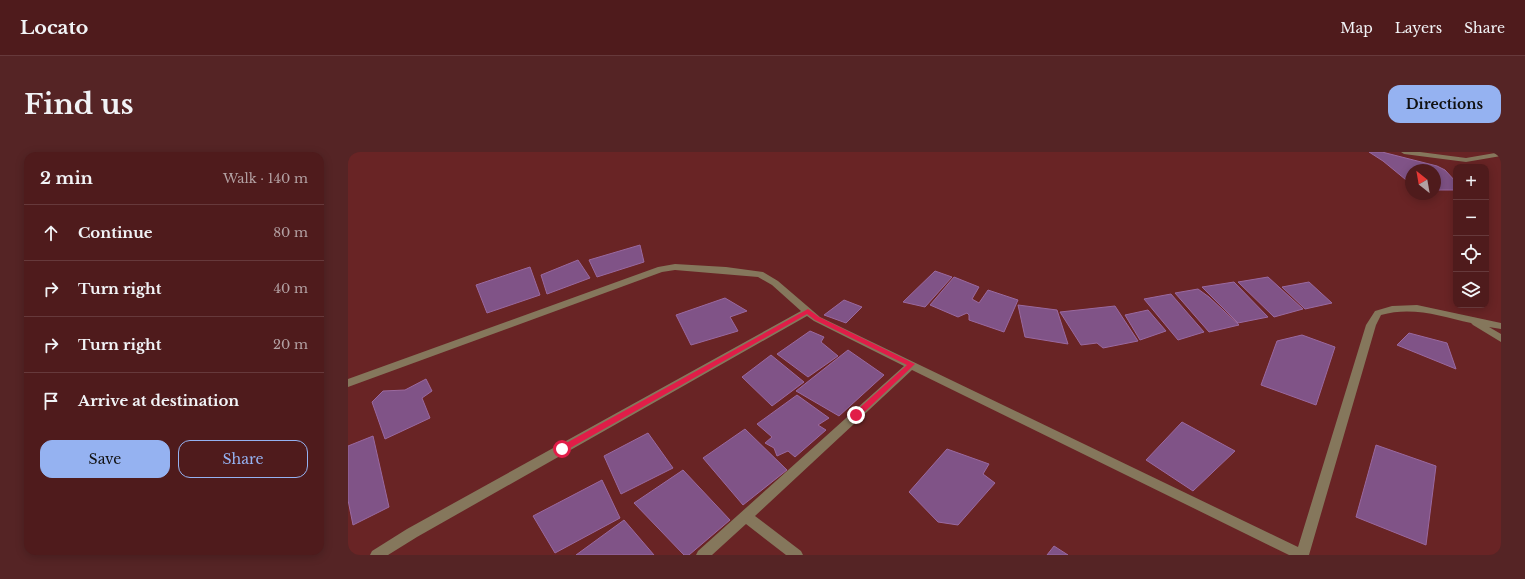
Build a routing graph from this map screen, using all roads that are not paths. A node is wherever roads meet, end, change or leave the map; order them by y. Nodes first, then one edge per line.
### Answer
1 (1404, 152) edge
2 (1501, 154) edge
3 (808, 311) junction
4 (1468, 319) junction
5 (1501, 326) edge
6 (1501, 339) edge
7 (912, 364) junction
8 (348, 384) edge
9 (745, 516) junction
10 (377, 555) edge
11 (703, 555) edge
12 (796, 555) edge
13 (1302, 555) edge

1 - 2 street
3 - 7 street
3 - 8 street
3 - 10 street
4 - 5 street
4 - 6 street
4 - 13 street
7 - 9 street
7 - 13 street
9 - 11 street
9 - 12 street

